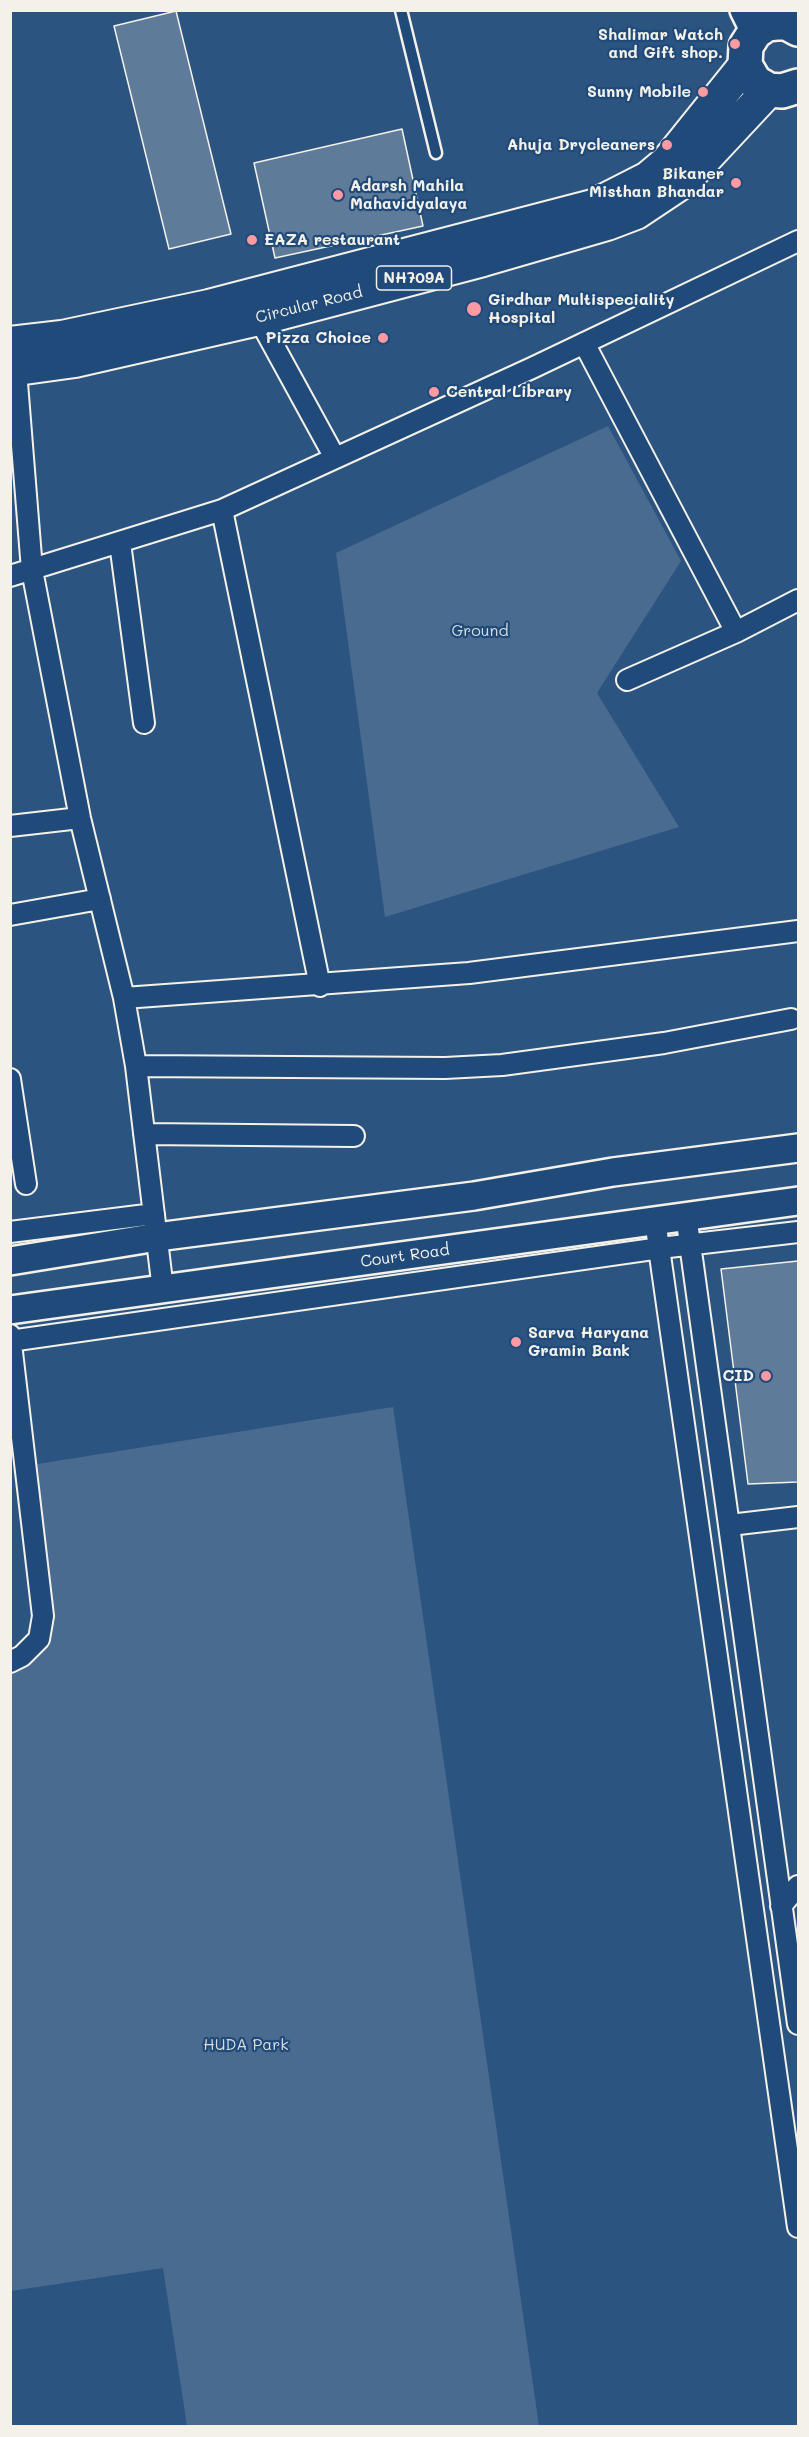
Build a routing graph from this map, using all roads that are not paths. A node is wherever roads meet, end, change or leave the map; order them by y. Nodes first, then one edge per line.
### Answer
1 (401, 10) edge
2 (749, 21) edge
3 (794, 21) edge
4 (745, 65) junction
5 (787, 93) edge
6 (436, 153) dead end
7 (798, 241) edge
8 (259, 319) junction
9 (584, 343) junction
10 (13, 357) edge
11 (334, 456) junction
12 (222, 510) junction
13 (120, 543) junction
14 (32, 570) junction
15 (10, 576) edge
16 (798, 600) edge
17 (736, 632) junction
18 (627, 680) dead end
19 (144, 723) dead end
20 (80, 818) junction
21 (10, 826) edge
22 (100, 899) junction
23 (10, 915) edge
24 (798, 931) edge
25 (320, 986) junction
26 (124, 998) junction
27 (790, 1019) dead end
28 (136, 1066) junction
29 (11, 1089) edge
30 (144, 1134) junction
31 (354, 1136) dead end
32 (798, 1148) edge
33 (26, 1184) dead end
34 (798, 1201) edge
35 (686, 1215) junction
36 (655, 1220) junction
37 (155, 1226) junction
38 (10, 1232) edge
39 (798, 1232) edge
40 (690, 1244) junction
41 (660, 1248) junction
42 (10, 1261) edge
43 (163, 1290) junction
44 (10, 1310) edge
45 (11, 1339) edge
46 (798, 1517) edge
47 (730, 1525) junction
48 (10, 1662) edge
49 (798, 1886) edge
50 (782, 1906) junction
51 (798, 2024) edge
52 (798, 2227) edge

1 - 6 lane
2 - 3 highway
2 - 4 highway
4 - 5 highway
4 - 10 main road, NH709A
5 - 8 main road, Circular Road / NH709A
7 - 9 street
8 - 10 main road, Circular Road / NH709A
8 - 11 street
9 - 11 street
9 - 17 street
10 - 14 street
11 - 12 street
12 - 13 street
12 - 25 street
13 - 14 street
13 - 19 street
14 - 15 street
14 - 20 street
16 - 17 street
17 - 18 street
20 - 21 street
20 - 22 street
22 - 23 street
22 - 26 street
24 - 25 street
25 - 26 street
26 - 28 street
27 - 28 street
28 - 30 street
29 - 33 street
30 - 31 street
30 - 37 street
32 - 37 street
34 - 35 street, Court Road
35 - 36 street, Court Road
35 - 40 street
36 - 41 street
36 - 43 street, Court Road
37 - 38 street
37 - 42 street
37 - 43 street
39 - 40 street
40 - 41 street
40 - 47 street
41 - 45 street
41 - 52 street
43 - 44 street, Court Road
45 - 48 street
46 - 47 street
47 - 50 street
49 - 50 street
50 - 51 street

